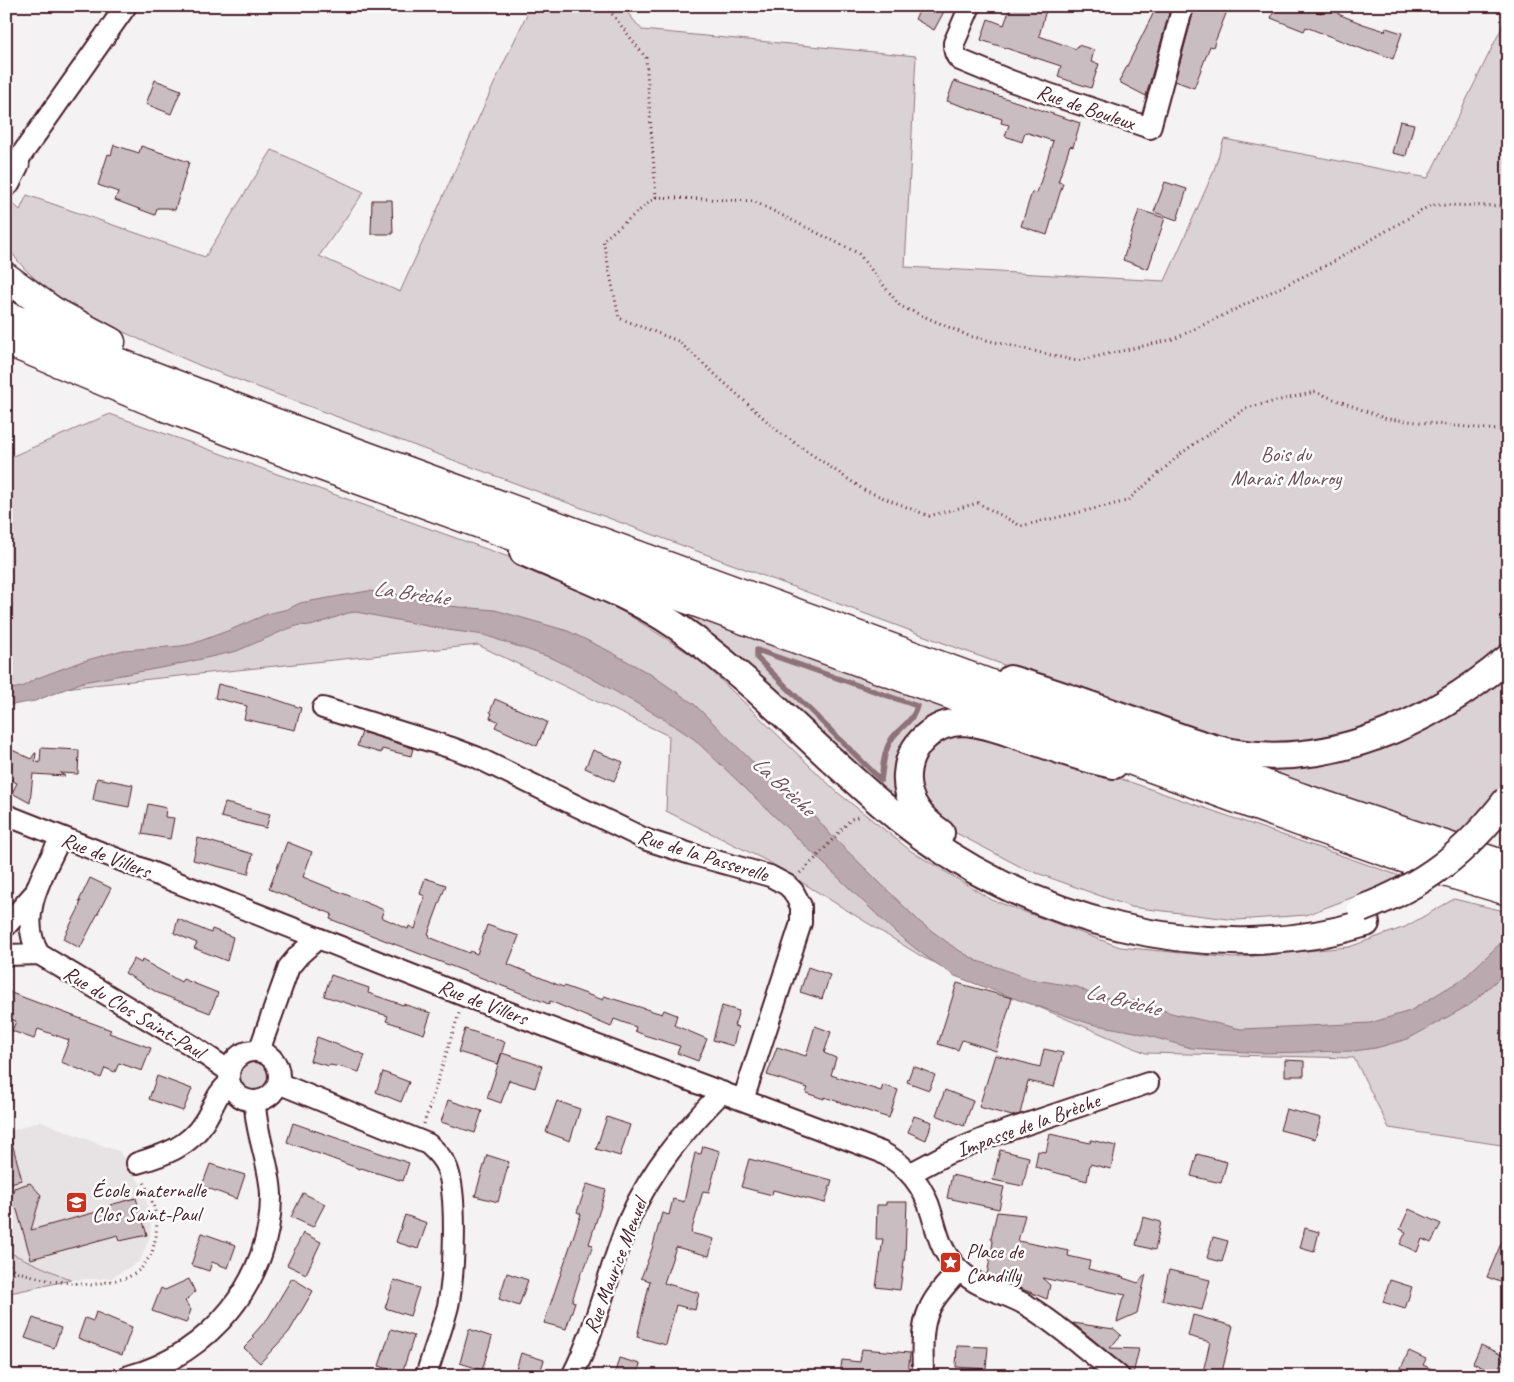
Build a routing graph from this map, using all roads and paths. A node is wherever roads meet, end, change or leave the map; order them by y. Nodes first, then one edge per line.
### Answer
1 (126, 6) edge
2 (606, 6) edge
3 (970, 6) edge
4 (1184, 6) edge
5 (9, 173) edge
6 (656, 197) junction
7 (1508, 206) edge
8 (12, 278) edge
9 (6, 315) edge
10 (6, 341) edge
11 (6, 350) edge
12 (48, 359) junction
13 (1508, 431) edge
14 (442, 509) junction
15 (606, 543) junction
16 (895, 648) junction
17 (1508, 658) edge
18 (324, 708) dead end
19 (1186, 780) junction
20 (1508, 798) edge
21 (868, 814) dead end
22 (6, 815) edge
23 (1508, 828) edge
24 (60, 837) junction
25 (816, 858) dead end
26 (1508, 866) edge
27 (1508, 891) edge
28 (35, 894) junction
29 (1363, 916) junction
30 (6, 926) edge
31 (318, 938) junction
32 (39, 954) junction
33 (6, 955) edge
34 (465, 996) junction
35 (259, 1051) junction
36 (229, 1077) junction
37 (278, 1083) junction
38 (1148, 1083) dead end
39 (722, 1092) junction
40 (743, 1100) junction
41 (255, 1101) junction
42 (416, 1138) junction
43 (137, 1163) joint
44 (911, 1173) junction
45 (6, 1261) edge
46 (959, 1270) junction
47 (15, 1271) junction
48 (6, 1280) edge
49 (129, 1376) edge
50 (426, 1376) edge
51 (572, 1376) edge
52 (923, 1376) edge
53 (1119, 1376) edge

1 - 5 street
2 - 6 path
3 - 4 street, Rue de Bouleux
6 - 7 path
6 - 13 path
8 - 15 highway
9 - 15 highway
10 - 12 highway
11 - 12 street
12 - 14 highway
14 - 19 highway
14 - 29 main road
15 - 16 highway
16 - 17 main road
16 - 26 highway
18 - 40 street, Rue de la Passerelle
19 - 27 highway
19 - 29 main road
20 - 29 main road, bridge
21 - 25 path
22 - 24 street, Rue de Villers
23 - 29 main road
24 - 28 street
24 - 31 street, Rue de Villers
28 - 30 street
28 - 32 street
31 - 34 street, Rue de Villers
31 - 35 street
32 - 33 street
32 - 36 street, Rue du Clos Saint-Paul
34 - 39 street, Rue de Villers
34 - 42 path
35 - 36 street
35 - 37 street
36 - 41 street
36 - 43 street
37 - 41 street
37 - 42 street
38 - 44 street, Impasse de la Brèche
39 - 40 street, Rue de Villers
39 - 51 street, Rue Maurice Menuel
40 - 44 street, Rue de Villers
41 - 49 street
42 - 50 street
43 - 47 path
44 - 46 street, Rue de Villers
45 - 47 path
46 - 52 street
46 - 53 street
47 - 48 path

